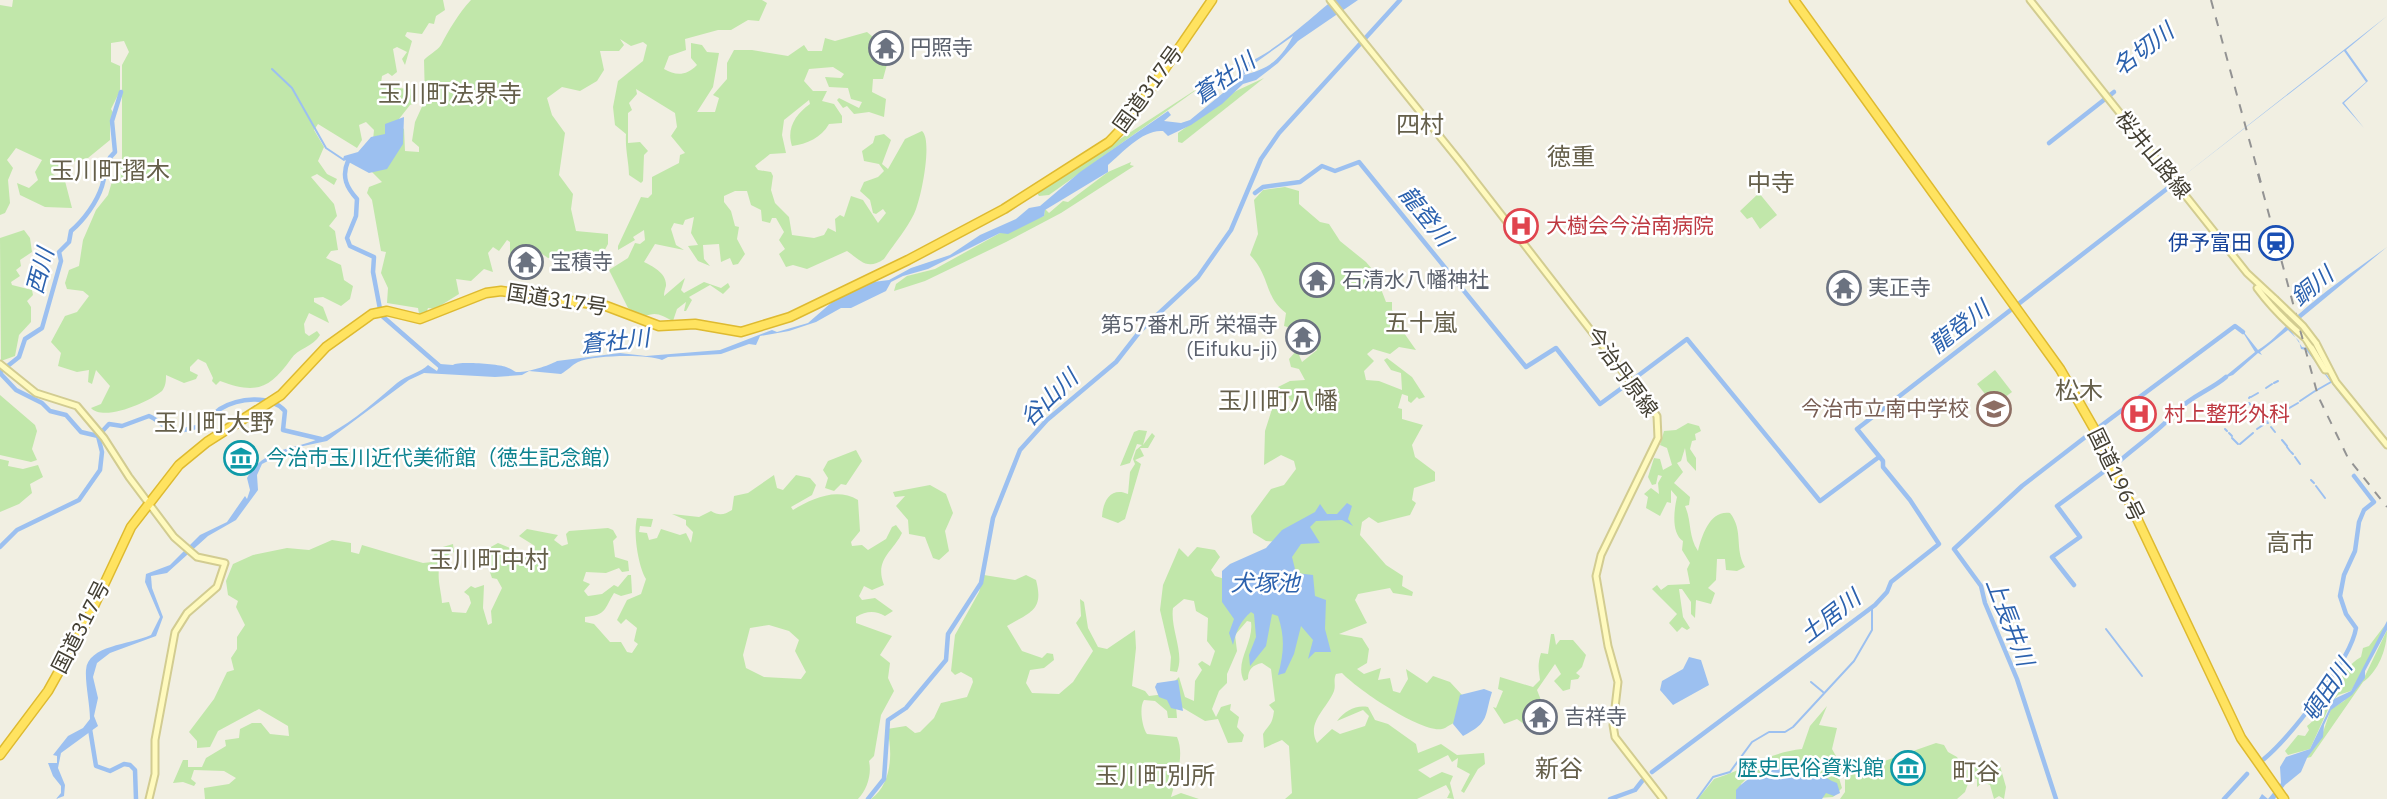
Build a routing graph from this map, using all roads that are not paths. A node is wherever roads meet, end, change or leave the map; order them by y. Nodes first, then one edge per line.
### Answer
1 (1330, 0) edge
2 (1792, 0) edge
3 (2030, 0) edge
4 (1206, 2) edge
5 (2251, 277) junction
6 (0, 364) edge
7 (2329, 370) junction
8 (2387, 445) edge
9 (149, 502) junction
10 (0, 755) edge
11 (2281, 798) edge
12 (149, 799) edge
13 (1663, 799) edge

1 - 13 main road, 今治丹原線
2 - 11 highway, 国道196号
3 - 5 main road, 桜井山路線
4 - 9 highway, 国道317号
5 - 7 main road, 桜井山路線, bridge
5 - 7 main road, 桜井山路線
6 - 9 main road
7 - 8 main road, 桜井山路線
9 - 10 highway, 国道317号
9 - 12 main road

